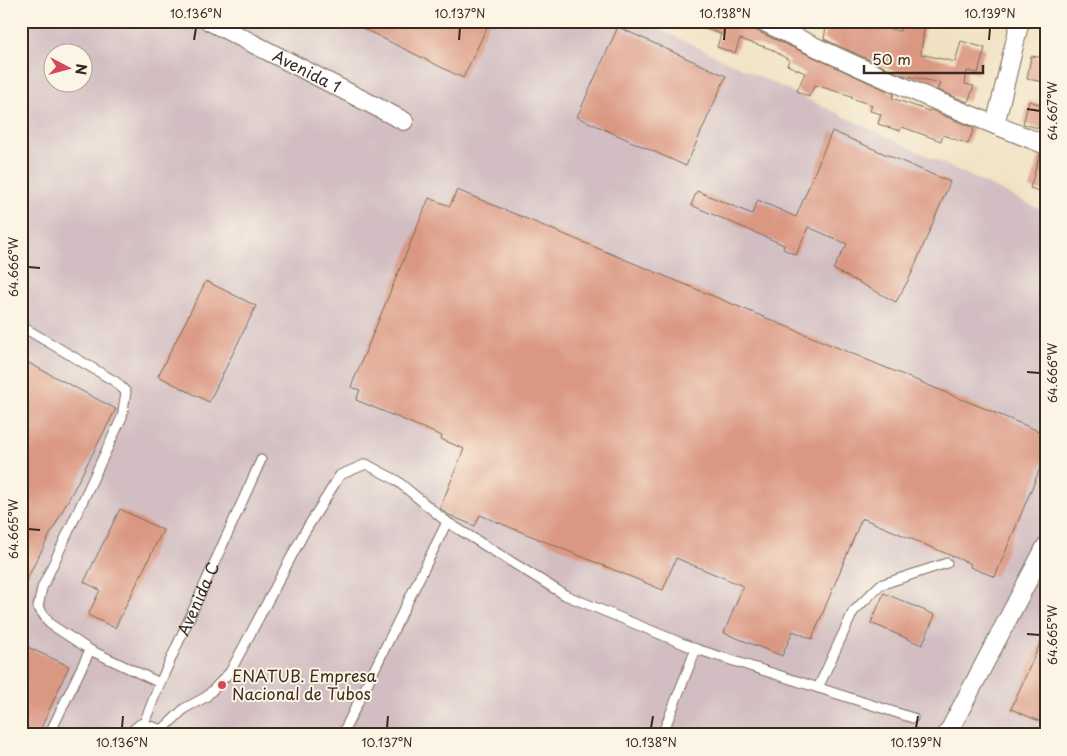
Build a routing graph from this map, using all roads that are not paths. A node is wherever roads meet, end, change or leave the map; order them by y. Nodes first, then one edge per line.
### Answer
1 (209, 21) edge
2 (762, 21) edge
3 (1020, 21) edge
4 (404, 122) dead end
5 (995, 125) junction
6 (1046, 145) edge
7 (21, 326) edge
8 (262, 460) dead end
9 (447, 522) junction
10 (1046, 546) edge
11 (947, 563) dead end
12 (90, 650) junction
13 (696, 650) junction
14 (160, 683) junction
15 (818, 688) junction
16 (913, 718) dead end
17 (150, 733) edge
18 (49, 735) edge
19 (342, 735) edge
20 (662, 735) edge
21 (946, 735) edge

1 - 4 street, Avenida 1
2 - 5 street
3 - 5 street
5 - 6 street
7 - 12 lane
8 - 14 lane, Avenida C
9 - 13 lane
9 - 17 lane
9 - 19 lane
10 - 21 street
11 - 15 lane
12 - 14 lane
12 - 18 lane
13 - 15 lane
13 - 20 lane
14 - 17 lane, Avenida C
15 - 16 lane

